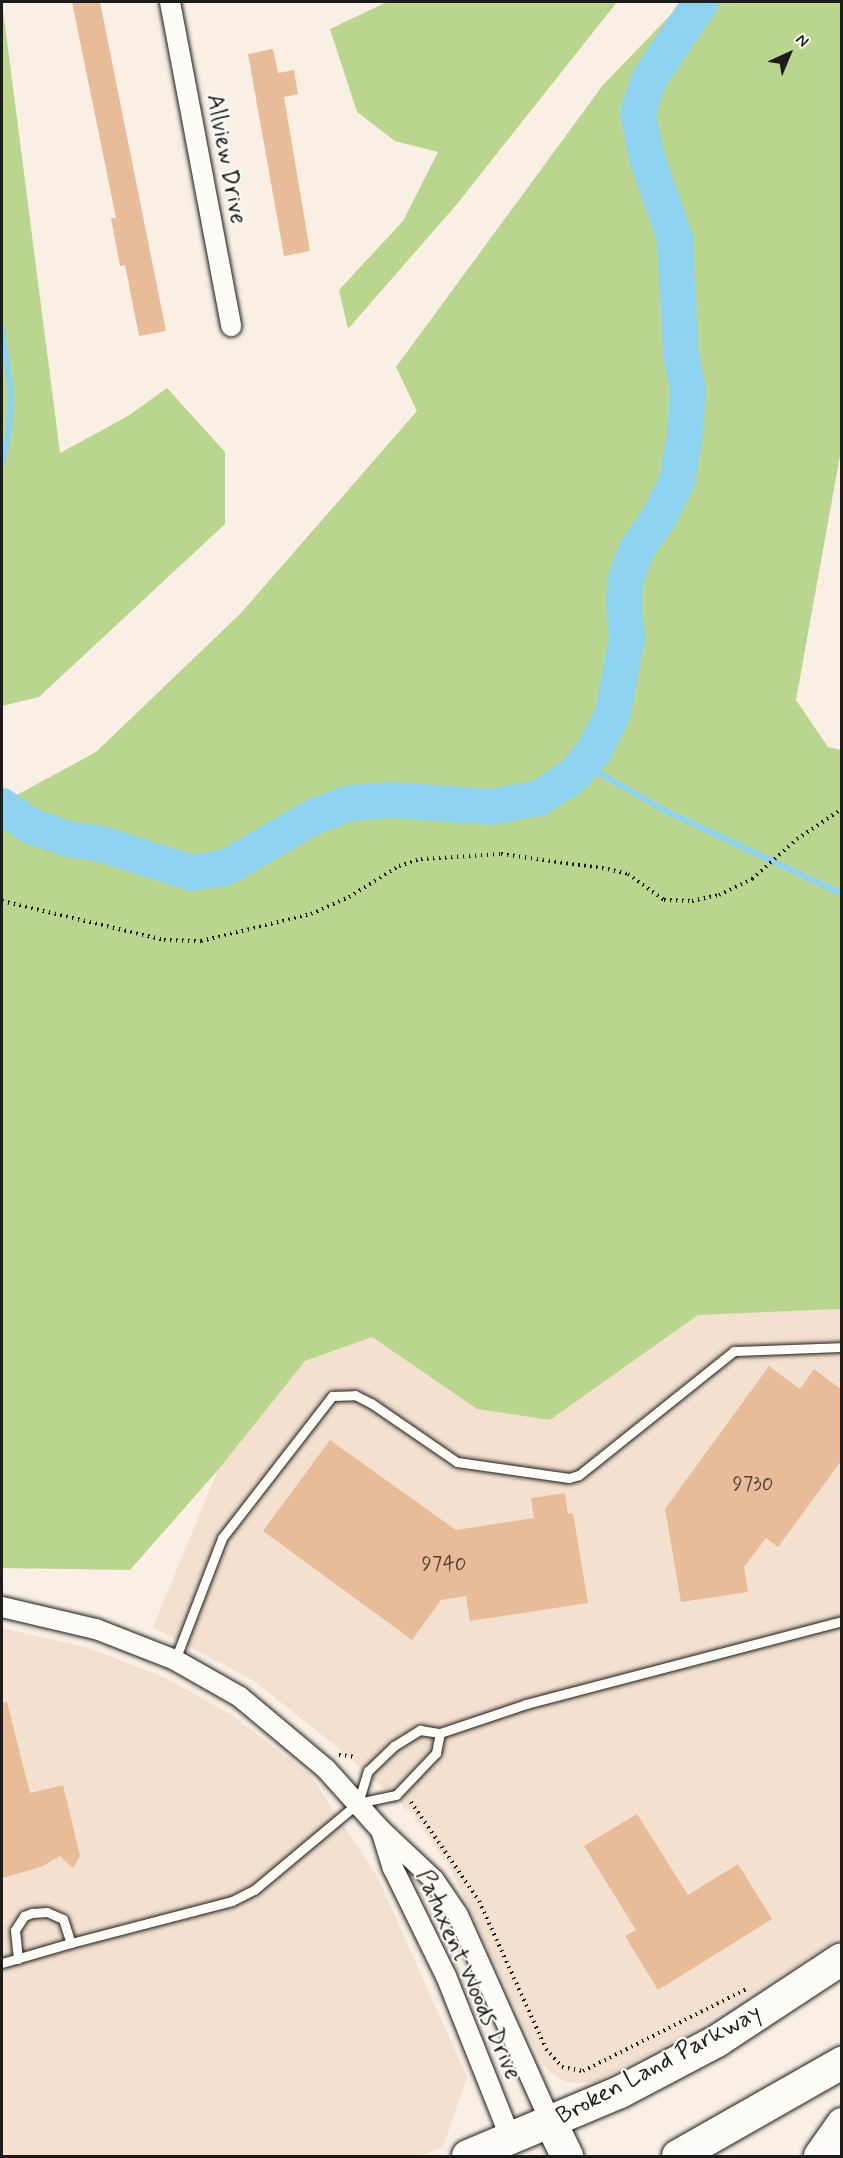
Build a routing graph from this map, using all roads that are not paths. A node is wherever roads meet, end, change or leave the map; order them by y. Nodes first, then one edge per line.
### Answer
1 (170, 2) edge
2 (231, 326) dead end
3 (842, 1347) edge
4 (2, 1607) edge
5 (842, 1621) edge
6 (175, 1660) junction
7 (440, 1733) junction
8 (358, 1803) junction
9 (381, 1830) junction
10 (71, 1943) junction
11 (18, 1959) junction
12 (842, 1959) edge
13 (2, 1963) edge
14 (842, 2063) edge
15 (551, 2123) junction
16 (842, 2124) edge
17 (514, 2148) edge
18 (468, 2157) edge
19 (567, 2157) edge
20 (678, 2157) edge
21 (820, 2157) edge

1 - 2 street, Allview Drive
3 - 6 lane
4 - 6 street, Patuxent Woods Drive
5 - 7 lane
6 - 8 street, Patuxent Woods Drive
7 - 8 lane
7 - 8 lane
8 - 9 street, Patuxent Woods Drive
8 - 10 lane
9 - 15 street, Patuxent Woods Drive
9 - 17 street, Patuxent Woods Drive
10 - 11 lane
10 - 11 lane
11 - 13 lane
12 - 15 main road, Broken Land Parkway
14 - 20 main road
15 - 17 main road, Broken Land Parkway
15 - 19 main road
16 - 21 main road
17 - 18 main road, Broken Land Parkway

